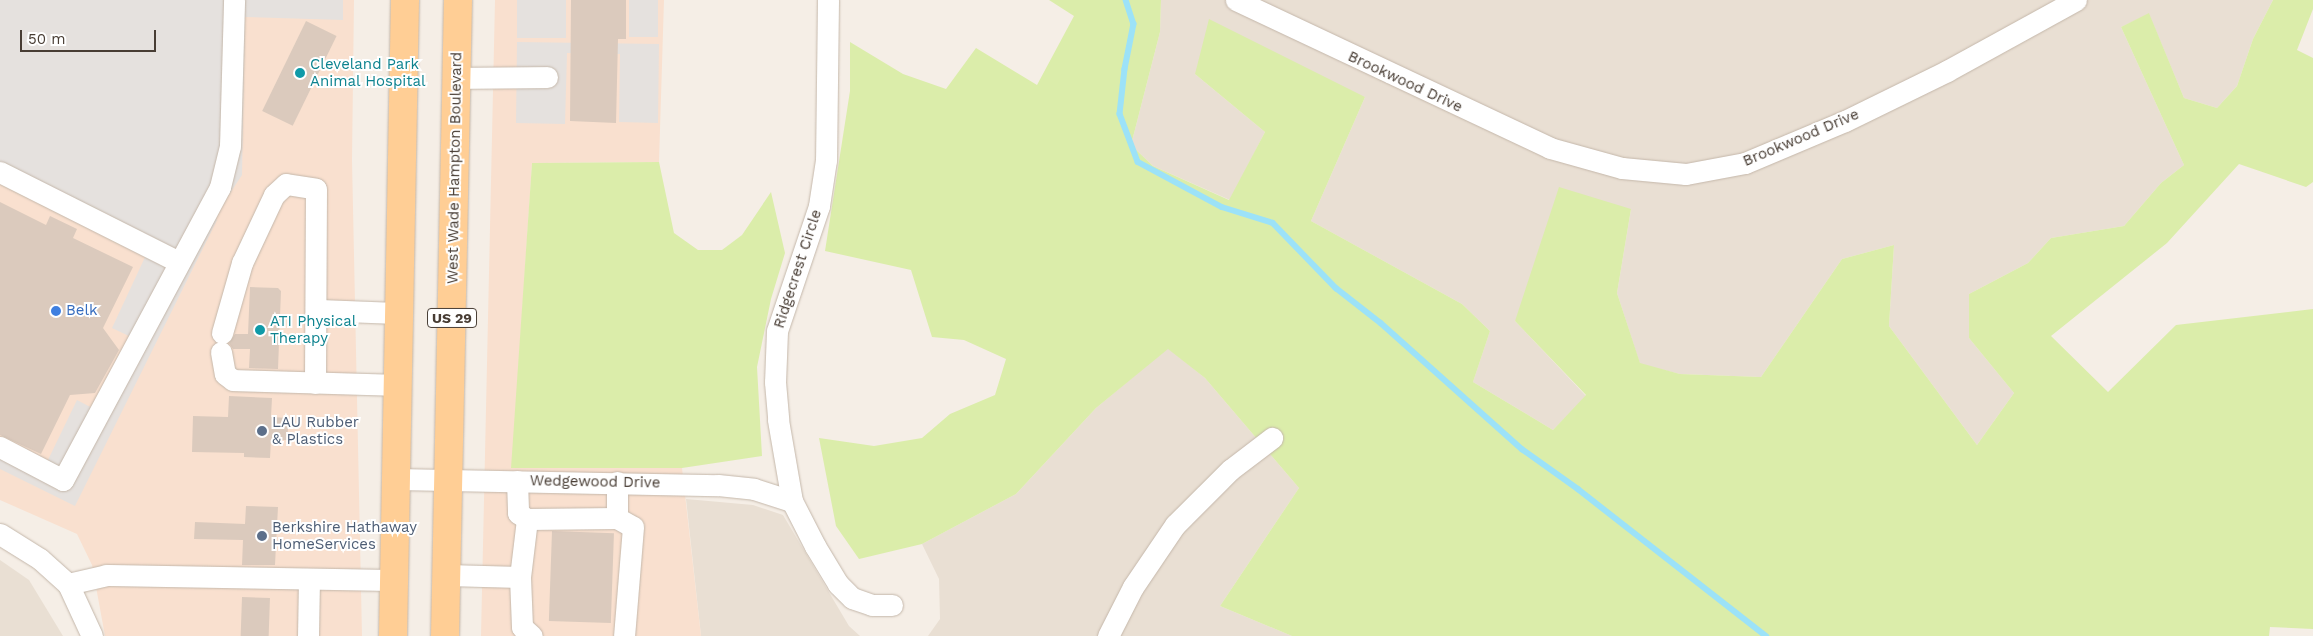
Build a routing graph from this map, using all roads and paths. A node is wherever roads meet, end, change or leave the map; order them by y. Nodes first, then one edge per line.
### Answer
1 (234, 0) edge
2 (405, 0) edge
3 (458, 0) edge
4 (828, 0) edge
5 (1236, 0) edge
6 (2076, 0) edge
7 (547, 77) dead end
8 (457, 78) junction
9 (0, 172) edge
10 (179, 262) junction
11 (317, 310) junction
12 (399, 313) junction
13 (315, 383) junction
14 (398, 385) junction
15 (1272, 438) dead end
16 (0, 447) edge
17 (396, 479) junction
18 (449, 480) junction
19 (517, 481) junction
20 (617, 482) junction
21 (792, 501) junction
22 (617, 518) junction
23 (527, 519) junction
24 (0, 534) edge
25 (447, 575) junction
26 (520, 577) junction
27 (309, 579) junction
28 (394, 580) junction
29 (68, 584) junction
30 (892, 605) dead end
31 (92, 636) edge
32 (308, 636) edge
33 (392, 636) edge
34 (445, 636) edge
35 (532, 636) edge
36 (624, 636) edge
37 (1108, 636) edge

1 - 10 street
2 - 12 main road
3 - 8 main road, West Wade Hampton Boulevard / US 29
4 - 21 street, Ridgecrest Circle
5 - 6 street, Brookwood Drive
7 - 8 street
8 - 18 main road, West Wade Hampton Boulevard / US 29
9 - 10 street
10 - 16 street
11 - 12 street
11 - 13 street
11 - 13 street
12 - 14 main road
13 - 14 street
14 - 17 main road
15 - 37 street
17 - 18 street, Wedgewood Drive
17 - 28 main road
18 - 19 street, Wedgewood Drive
18 - 25 main road, West Wade Hampton Boulevard / US 29
19 - 20 street, Wedgewood Drive
19 - 23 street
20 - 21 street, Wedgewood Drive
20 - 22 street
21 - 30 street, Ridgecrest Circle
22 - 23 street
22 - 36 street
23 - 26 street
24 - 29 street
25 - 26 street
25 - 34 main road, West Wade Hampton Boulevard / US 29
26 - 35 street
27 - 28 street
27 - 29 street
27 - 32 street
28 - 33 main road
29 - 31 street

